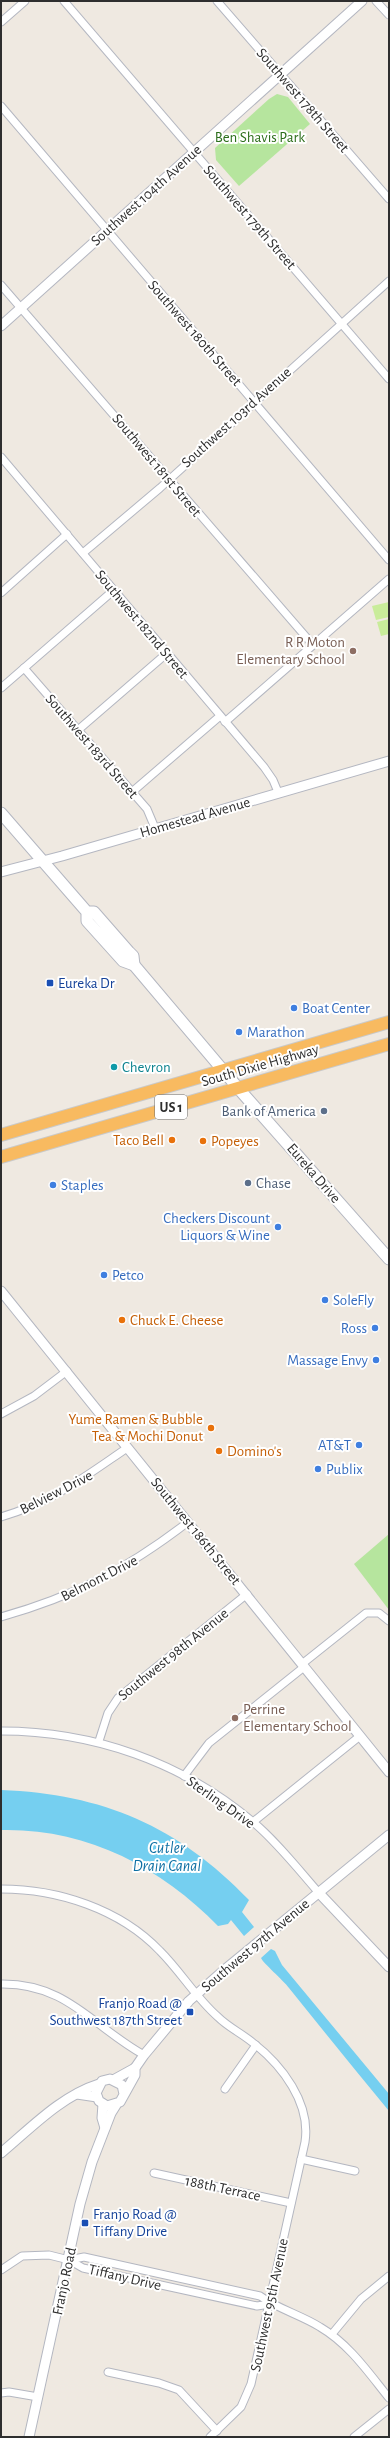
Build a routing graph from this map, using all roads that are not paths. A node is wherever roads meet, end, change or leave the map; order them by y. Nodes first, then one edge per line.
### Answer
1 (25, 1) edge
2 (64, 1) edge
3 (217, 1) edge
4 (362, 1) edge
5 (376, 1) edge
6 (389, 16) edge
7 (1, 22) edge
8 (281, 75) junction
9 (1, 106) edge
10 (194, 152) junction
11 (389, 199) edge
12 (107, 230) junction
13 (389, 281) edge
14 (1, 285) edge
15 (21, 308) junction
16 (341, 323) junction
17 (1, 326) edge
18 (389, 379) edge
19 (254, 402) junction
20 (1, 458) edge
21 (169, 479) junction
22 (67, 534) junction
23 (82, 553) junction
24 (389, 560) edge
25 (389, 579) edge
26 (114, 590) junction
27 (1, 593) edge
28 (313, 645) junction
29 (166, 654) junction
30 (24, 668) junction
31 (1, 688) edge
32 (220, 716) junction
33 (225, 722) junction
34 (78, 730) junction
35 (389, 761) edge
36 (132, 792) junction
37 (278, 792) junction
38 (1, 813) edge
39 (154, 828) junction
40 (42, 860) junction
41 (1, 872) edge
42 (389, 1022) edge
43 (389, 1044) edge
44 (223, 1070) junction
45 (238, 1088) junction
46 (98, 1106) junction
47 (104, 1127) junction
48 (1, 1135) edge
49 (1, 1157) edge
50 (389, 1258) edge
51 (2, 1295) edge
52 (67, 1371) junction
53 (1, 1414) edge
54 (127, 1448) junction
55 (1, 1517) edge
56 (188, 1522) junction
57 (246, 1594) junction
58 (1, 1617) edge
59 (389, 1621) edge
60 (303, 1666) junction
61 (1, 1731) edge
62 (360, 1736) junction
63 (99, 1742) junction
64 (389, 1772) edge
65 (184, 1776) junction
66 (254, 1822) junction
67 (389, 1835) edge
68 (1, 1889) edge
69 (319, 1893) junction
70 (389, 1967) edge
71 (1, 1984) edge
72 (196, 1994) junction
73 (256, 2045) junction
74 (144, 2055) junction
75 (135, 2068) junction
76 (115, 2079) junction
77 (99, 2084) junction
78 (224, 2089) dead end
79 (76, 2094) junction
80 (124, 2094) junction
81 (100, 2101) junction
82 (116, 2105) junction
83 (105, 2128) junction
84 (1, 2153) edge
85 (301, 2159) junction
86 (355, 2171) dead end
87 (154, 2173) dead end
88 (291, 2203) junction
89 (69, 2260) junction
90 (1, 2270) edge
91 (389, 2276) edge
92 (270, 2304) junction
93 (332, 2334) junction
94 (108, 2372) dead end
95 (1, 2393) edge
96 (38, 2397) junction
97 (389, 2398) edge
98 (389, 2409) edge
99 (216, 2431) junction
100 (29, 2437) edge
101 (210, 2437) edge
102 (354, 2437) edge

1 - 7 street
2 - 10 street, Southwest 179th Street
3 - 8 street, Southwest 178th Street
4 - 8 street, Southwest 104th Avenue
5 - 6 street
8 - 10 street, Southwest 104th Avenue
8 - 11 street, Southwest 178th Street
9 - 12 street, Southwest 180th Street
10 - 12 street, Southwest 104th Avenue
10 - 16 street, Southwest 179th Street
12 - 15 street, Southwest 104th Avenue
12 - 19 street, Southwest 180th Street
13 - 16 street, Southwest 103rd Avenue
14 - 15 street, Southwest 181st Street
15 - 17 street, Southwest 104th Avenue
15 - 21 street, Southwest 181st Street
16 - 18 street, Southwest 179th Street
16 - 19 street, Southwest 103rd Avenue
19 - 21 street, Southwest 103rd Avenue
19 - 24 street, Southwest 180th Street
20 - 22 street, Southwest 182nd Street
21 - 23 street, Southwest 103rd Avenue
21 - 28 street, Southwest 181st Street
22 - 23 street, Southwest 182nd Street
22 - 27 street
23 - 26 street, Southwest 182nd Street
25 - 28 street
26 - 29 street, Southwest 182nd Street
26 - 30 street
28 - 33 street
29 - 32 street, Southwest 182nd Street
29 - 34 street
30 - 31 street
30 - 34 street, Southwest 183rd Street
32 - 33 street, Southwest 182nd Street
32 - 36 street
33 - 37 street, Southwest 182nd Street
34 - 36 street, Southwest 183rd Street
35 - 37 street, Homestead Avenue
36 - 39 street, Southwest 183rd Street
37 - 39 street, Homestead Avenue
38 - 40 main road, Eureka Drive
39 - 40 street, Homestead Avenue
40 - 41 street, Homestead Avenue
40 - 44 main road, Eureka Drive
42 - 44 highway, South Dixie Highway / US 1
43 - 45 highway, South Dixie Highway / US 1
44 - 45 main road, Eureka Drive
44 - 46 highway, South Dixie Highway / US 1
45 - 47 highway, South Dixie Highway / US 1
45 - 50 main road, Eureka Drive
46 - 47 highway
46 - 48 highway, South Dixie Highway / US 1
47 - 49 highway, South Dixie Highway / US 1
51 - 52 street, Southwest 186th Street
52 - 53 street
52 - 54 street, Southwest 186th Street
54 - 55 street, Belview Drive
54 - 56 street, Southwest 186th Street
56 - 57 street, Southwest 186th Street
56 - 58 street, Belmont Drive
57 - 60 street, Southwest 186th Street
57 - 63 street, Southwest 98th Avenue
59 - 60 street
60 - 62 street, Southwest 186th Street
60 - 65 street
61 - 63 street, Sterling Drive
62 - 64 street, Southwest 186th Street
62 - 66 street
63 - 65 street, Sterling Drive
65 - 66 street, Sterling Drive
66 - 69 street, Sterling Drive
67 - 69 street, Southwest 97th Avenue
68 - 72 street, Southwest 95th Avenue
69 - 70 street, Sterling Drive
69 - 72 street, Southwest 97th Avenue
71 - 74 street
72 - 73 street, Southwest 95th Avenue
72 - 74 street, Southwest 97th Avenue
73 - 78 street
73 - 85 street, Southwest 95th Avenue
74 - 75 street, Southwest 97th Avenue
75 - 76 street, Southwest 97th Avenue
75 - 80 street, Southwest 97th Avenue
76 - 77 street
76 - 80 street
77 - 79 street
77 - 81 street
79 - 81 street
79 - 84 street
80 - 82 street
81 - 82 street
81 - 83 street, Franjo Road
82 - 83 street, Franjo Road
83 - 89 street, Franjo Road
85 - 86 street
85 - 88 street, Southwest 95th Avenue
87 - 88 street, 188th Terrace
88 - 92 street, Southwest 95th Avenue
89 - 90 street
89 - 92 street, Tiffany Drive
89 - 92 street, Tiffany Drive
89 - 96 street, Franjo Road
91 - 93 street
92 - 93 street, Tiffany Drive
92 - 99 street, Southwest 95th Avenue
93 - 97 street, Tiffany Drive
94 - 99 street
95 - 96 street
96 - 100 street, Franjo Road
98 - 102 street
99 - 101 street, Southwest 95th Avenue

